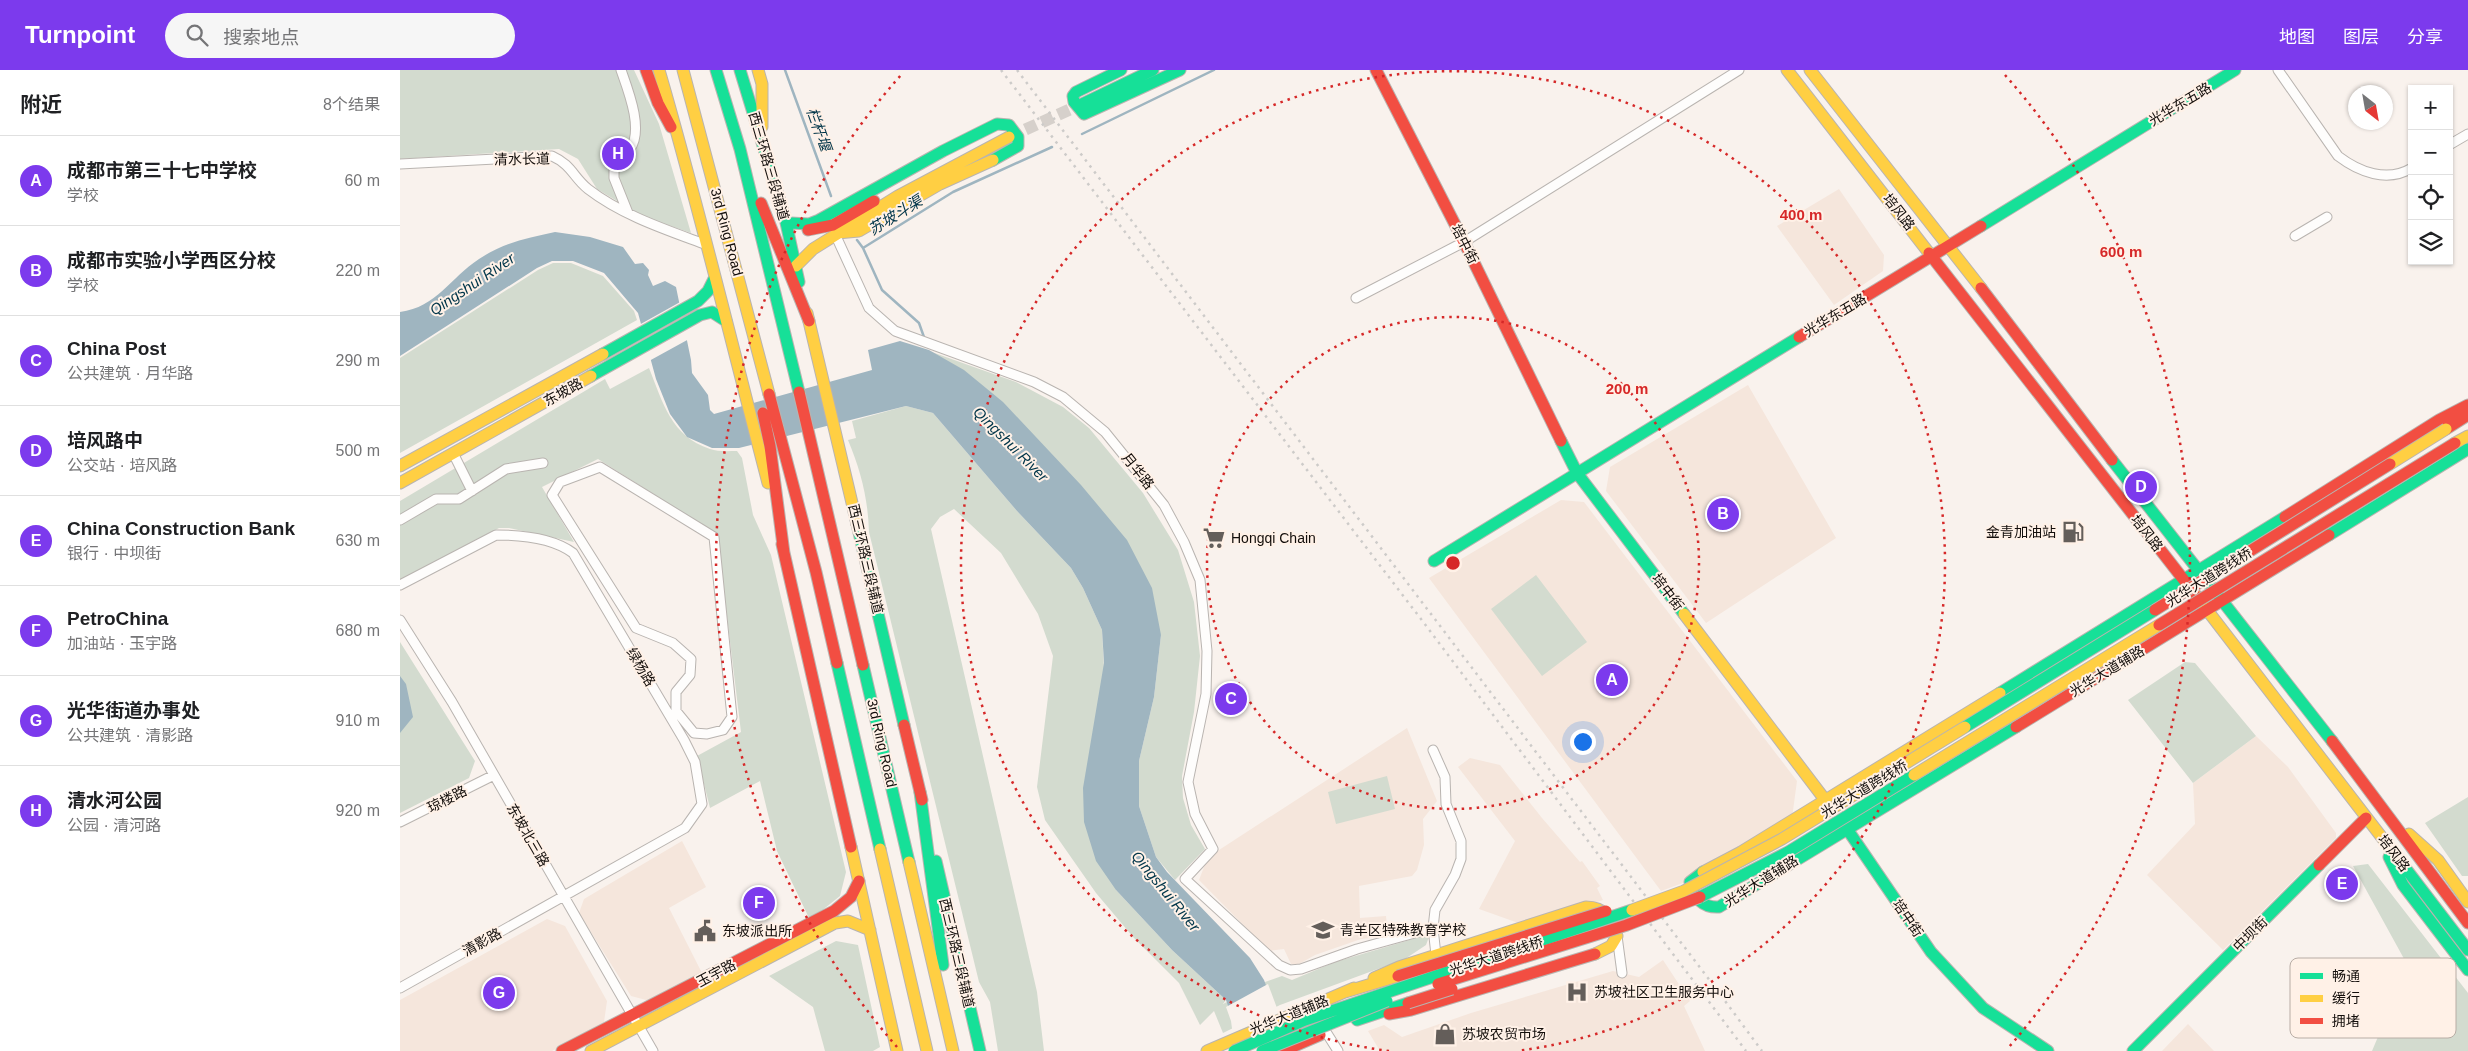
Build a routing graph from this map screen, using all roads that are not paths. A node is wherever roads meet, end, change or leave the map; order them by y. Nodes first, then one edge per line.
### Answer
1 (621, 70) edge
2 (646, 70) edge
3 (660, 70) edge
4 (683, 70) edge
5 (716, 70) edge
6 (740, 70) edge
7 (758, 70) edge
8 (1121, 70) edge
9 (1135, 70) edge
10 (1153, 70) edge
11 (1180, 70) edge
12 (1376, 70) edge
13 (1739, 70) edge
14 (1787, 70) edge
15 (1810, 70) edge
16 (2236, 70) edge
17 (2278, 70) edge
18 (2468, 134) edge
19 (762, 139) junction
20 (2453, 143) edge
21 (682, 146) junction
22 (740, 149) junction
23 (400, 164) edge
24 (2408, 170) edge
25 (628, 213) junction
26 (2327, 217) dead end
27 (788, 221) junction
28 (836, 234) junction
29 (2295, 236) dead end
30 (1464, 242) junction
31 (708, 245) junction
32 (1949, 245) junction
33 (1933, 255) junction
34 (796, 266) junction
35 (714, 279) junction
36 (1356, 298) dead end
37 (690, 304) junction
38 (700, 315) junction
39 (726, 321) junction
40 (809, 321) junction
41 (2468, 405) edge
42 (2468, 415) edge
43 (2468, 436) edge
44 (770, 446) junction
45 (2468, 449) edge
46 (453, 453) junction
47 (543, 463) dead end
48 (400, 466) edge
49 (1577, 473) junction
50 (400, 483) edge
51 (472, 491) junction
52 (400, 520) edge
53 (2280, 520) junction
54 (2298, 555) junction
55 (1434, 561) dead end
56 (2200, 570) junction
57 (2184, 580) junction
58 (400, 585) edge
59 (2224, 600) junction
60 (2208, 610) junction
61 (400, 620) edge
62 (694, 733) junction
63 (684, 740) junction
64 (1433, 750) dead end
65 (494, 775) junction
66 (920, 792) junction
67 (1825, 800) junction
68 (2390, 816) junction
69 (2366, 818) junction
70 (400, 822) edge
71 (1847, 829) junction
72 (2376, 829) junction
73 (1738, 877) junction
74 (859, 881) junction
75 (2462, 888) edge
76 (1684, 891) junction
77 (563, 897) junction
78 (2468, 902) edge
79 (845, 904) junction
80 (848, 921) junction
81 (2468, 923) edge
82 (1433, 928) junction
83 (870, 930) junction
84 (1617, 936) junction
85 (2468, 950) edge
86 (1436, 955) junction
87 (2468, 970) edge
88 (1622, 973) dead end
89 (400, 988) edge
90 (1345, 992) junction
91 (633, 1016) junction
92 (1356, 1020) junction
93 (638, 1027) junction
94 (1326, 1032) junction
95 (1287, 1049) edge
96 (562, 1051) edge
97 (591, 1051) edge
98 (652, 1051) edge
99 (897, 1051) edge
100 (927, 1051) edge
101 (954, 1051) edge
102 (980, 1051) edge
103 (1207, 1051) edge
104 (1234, 1051) edge
105 (1262, 1051) edge
106 (1338, 1051) edge
107 (2048, 1051) edge
108 (2134, 1051) edge

1 - 25 street
2 - 21 main road
3 - 21 main road
4 - 44 main road, 3rd Ring Road
5 - 22 main road
6 - 19 main road, 西三环路三段辅道
7 - 19 main road
8 - 11 main road
9 - 10 main road
12 - 30 main road, 培中街
13 - 30 street
14 - 33 main road, 培风路
15 - 32 main road, 培风路
16 - 32 main road, 光华东五路
17 - 24 street
18 - 20 street
19 - 27 main road, 西三环路三段辅道
21 - 31 main road
22 - 40 main road
22 - 101 main road, 3rd Ring Road
23 - 25 street, 清水长道
25 - 31 street, 清水长道
26 - 29 street
27 - 28 main road
27 - 28 main road
27 - 34 main road, 西三环路三段辅道
28 - 34 main road
28 - 82 street, 月华路
30 - 36 street
30 - 49 main road, 培中街
31 - 35 main road
32 - 33 main road, 光华东五路
32 - 56 main road, 培风路
33 - 49 main road, 光华东五路
33 - 57 main road, 培风路
34 - 40 main road, 西三环路三段辅道
35 - 37 main road, 东坡路
35 - 39 main road
37 - 38 main road
37 - 48 main road, 东坡路
38 - 39 main road
38 - 46 main road, 东坡路
39 - 44 main road
40 - 66 main road, 西三环路三段辅道
41 - 53 main road, 光华大道辅路
42 - 76 main road, 光华大道跨线桥, bridge
43 - 73 main road, 光华大道跨线桥, bridge
44 - 74 main road
44 - 100 main road, 3rd Ring Road
45 - 54 main road, 光华大道辅路
46 - 50 main road, 东坡路
46 - 51 street
47 - 51 street
49 - 55 main road, 光华东五路
49 - 67 main road, 培中街
51 - 52 street
53 - 54 main road
53 - 56 main road, 光华大道辅路
54 - 59 main road, 光华大道辅路
56 - 57 main road, 光华大道辅路
56 - 59 main road, 培风路
57 - 60 main road, 培风路
57 - 67 main road, 光华大道辅路
58 - 63 street, 绿杨路
59 - 60 main road, 光华大道辅路
59 - 68 main road, 培风路
60 - 69 main road, 培风路
60 - 71 main road, 光华大道辅路
61 - 65 street, 东坡北三路
62 - 62 street
62 - 63 street
63 - 77 street, 绿杨路
64 - 82 street
65 - 70 street, 琼楼路
65 - 77 street, 东坡北三路
66 - 101 main road
66 - 102 main road, 西三环路三段辅道
67 - 71 main road, 培中街
67 - 71 main road, 光华大道辅路
68 - 75 main road
68 - 81 main road, 培风路
69 - 72 main road, 培风路
69 - 108 main road, 中坝街
71 - 107 main road, 培中街
72 - 85 main road, 培风路
72 - 87 main road
73 - 92 main road, bridge
73 - 105 main road, 光华大道跨线桥, bridge
74 - 79 main road, 玉宇路
74 - 83 main road
75 - 78 main road
76 - 90 main road, bridge
76 - 104 main road, 光华大道跨线桥, bridge
77 - 89 street, 清影路
77 - 91 street, 东坡北三路
79 - 80 main road
79 - 91 main road, 玉宇路
80 - 83 main road
80 - 93 main road, 玉宇路
82 - 86 street
83 - 99 main road
84 - 86 main road
84 - 88 street
84 - 92 main road
86 - 90 main road
90 - 103 main road, 光华大道辅路
91 - 93 street, 东坡北三路
91 - 96 main road, 玉宇路
92 - 94 main road
93 - 97 main road, 玉宇路
93 - 98 street, 东坡北三路
94 - 95 main road
94 - 106 street

